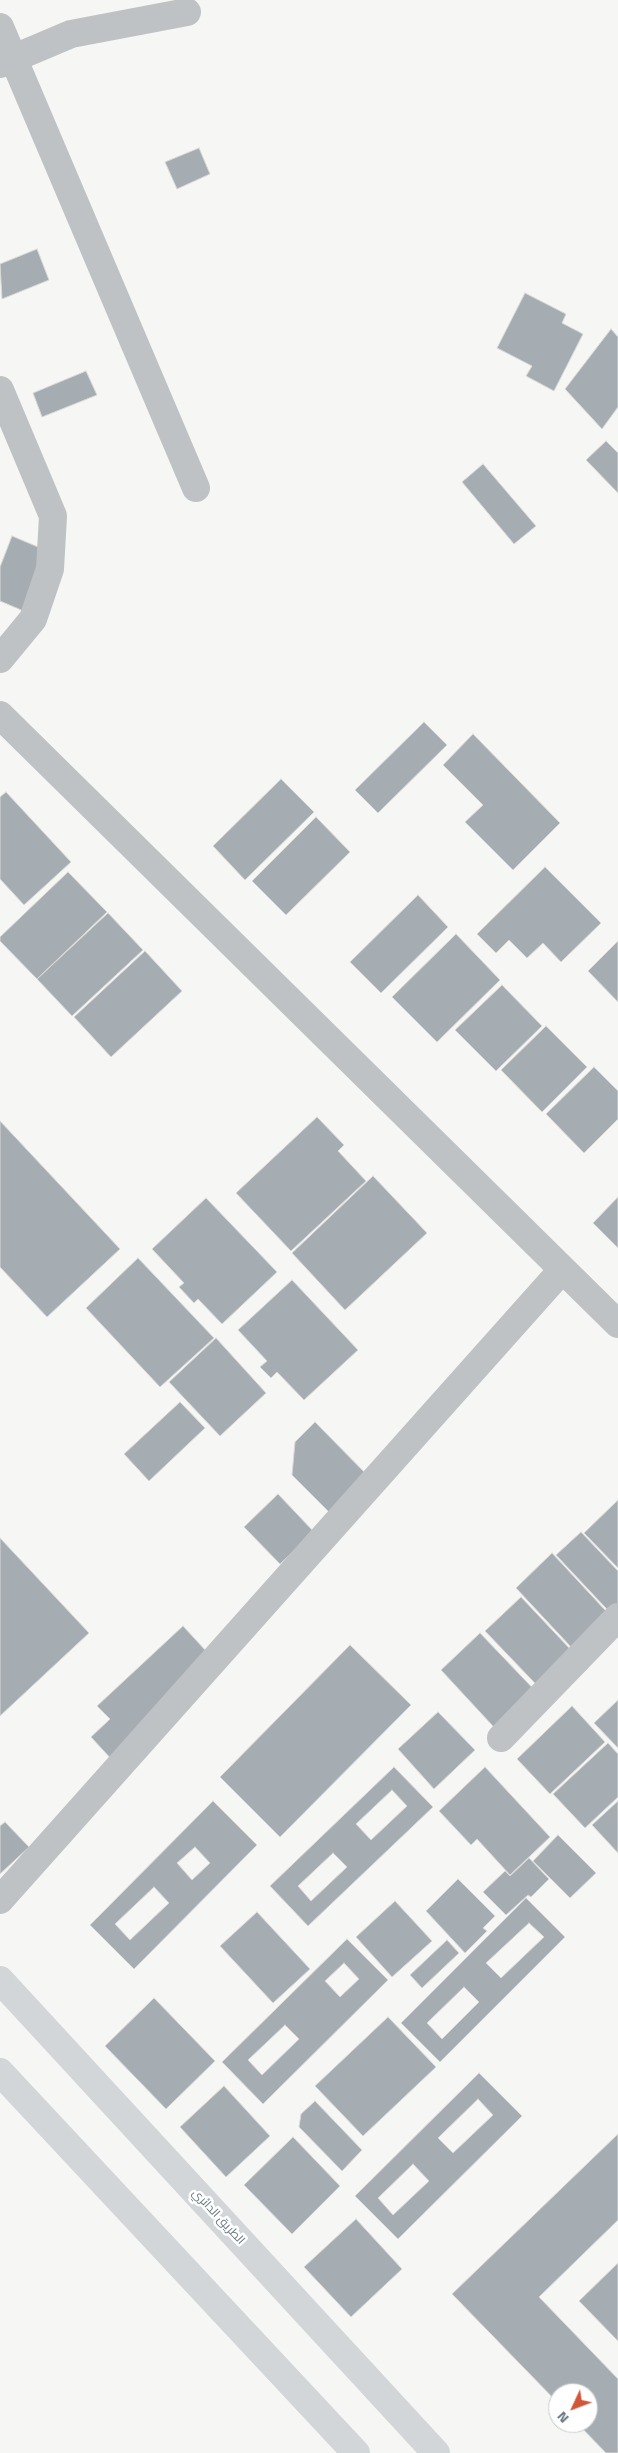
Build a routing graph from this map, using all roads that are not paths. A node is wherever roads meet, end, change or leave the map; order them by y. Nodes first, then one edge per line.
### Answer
1 (187, 12) dead end
2 (0, 26) edge
3 (7, 62) edge
4 (0, 390) edge
5 (196, 488) dead end
6 (0, 659) edge
7 (0, 714) edge
8 (562, 1270) junction
9 (618, 1324) edge
10 (617, 1621) edge
11 (501, 1738) dead end
12 (0, 1900) edge
13 (0, 1980) edge
14 (0, 2072) edge
15 (356, 2453) edge
16 (436, 2453) edge

1 - 3 street
2 - 3 street
3 - 5 street
4 - 6 street
7 - 8 street
8 - 9 street
8 - 12 street
10 - 11 street
13 - 16 main road, الطريق الدائري
14 - 15 main road

